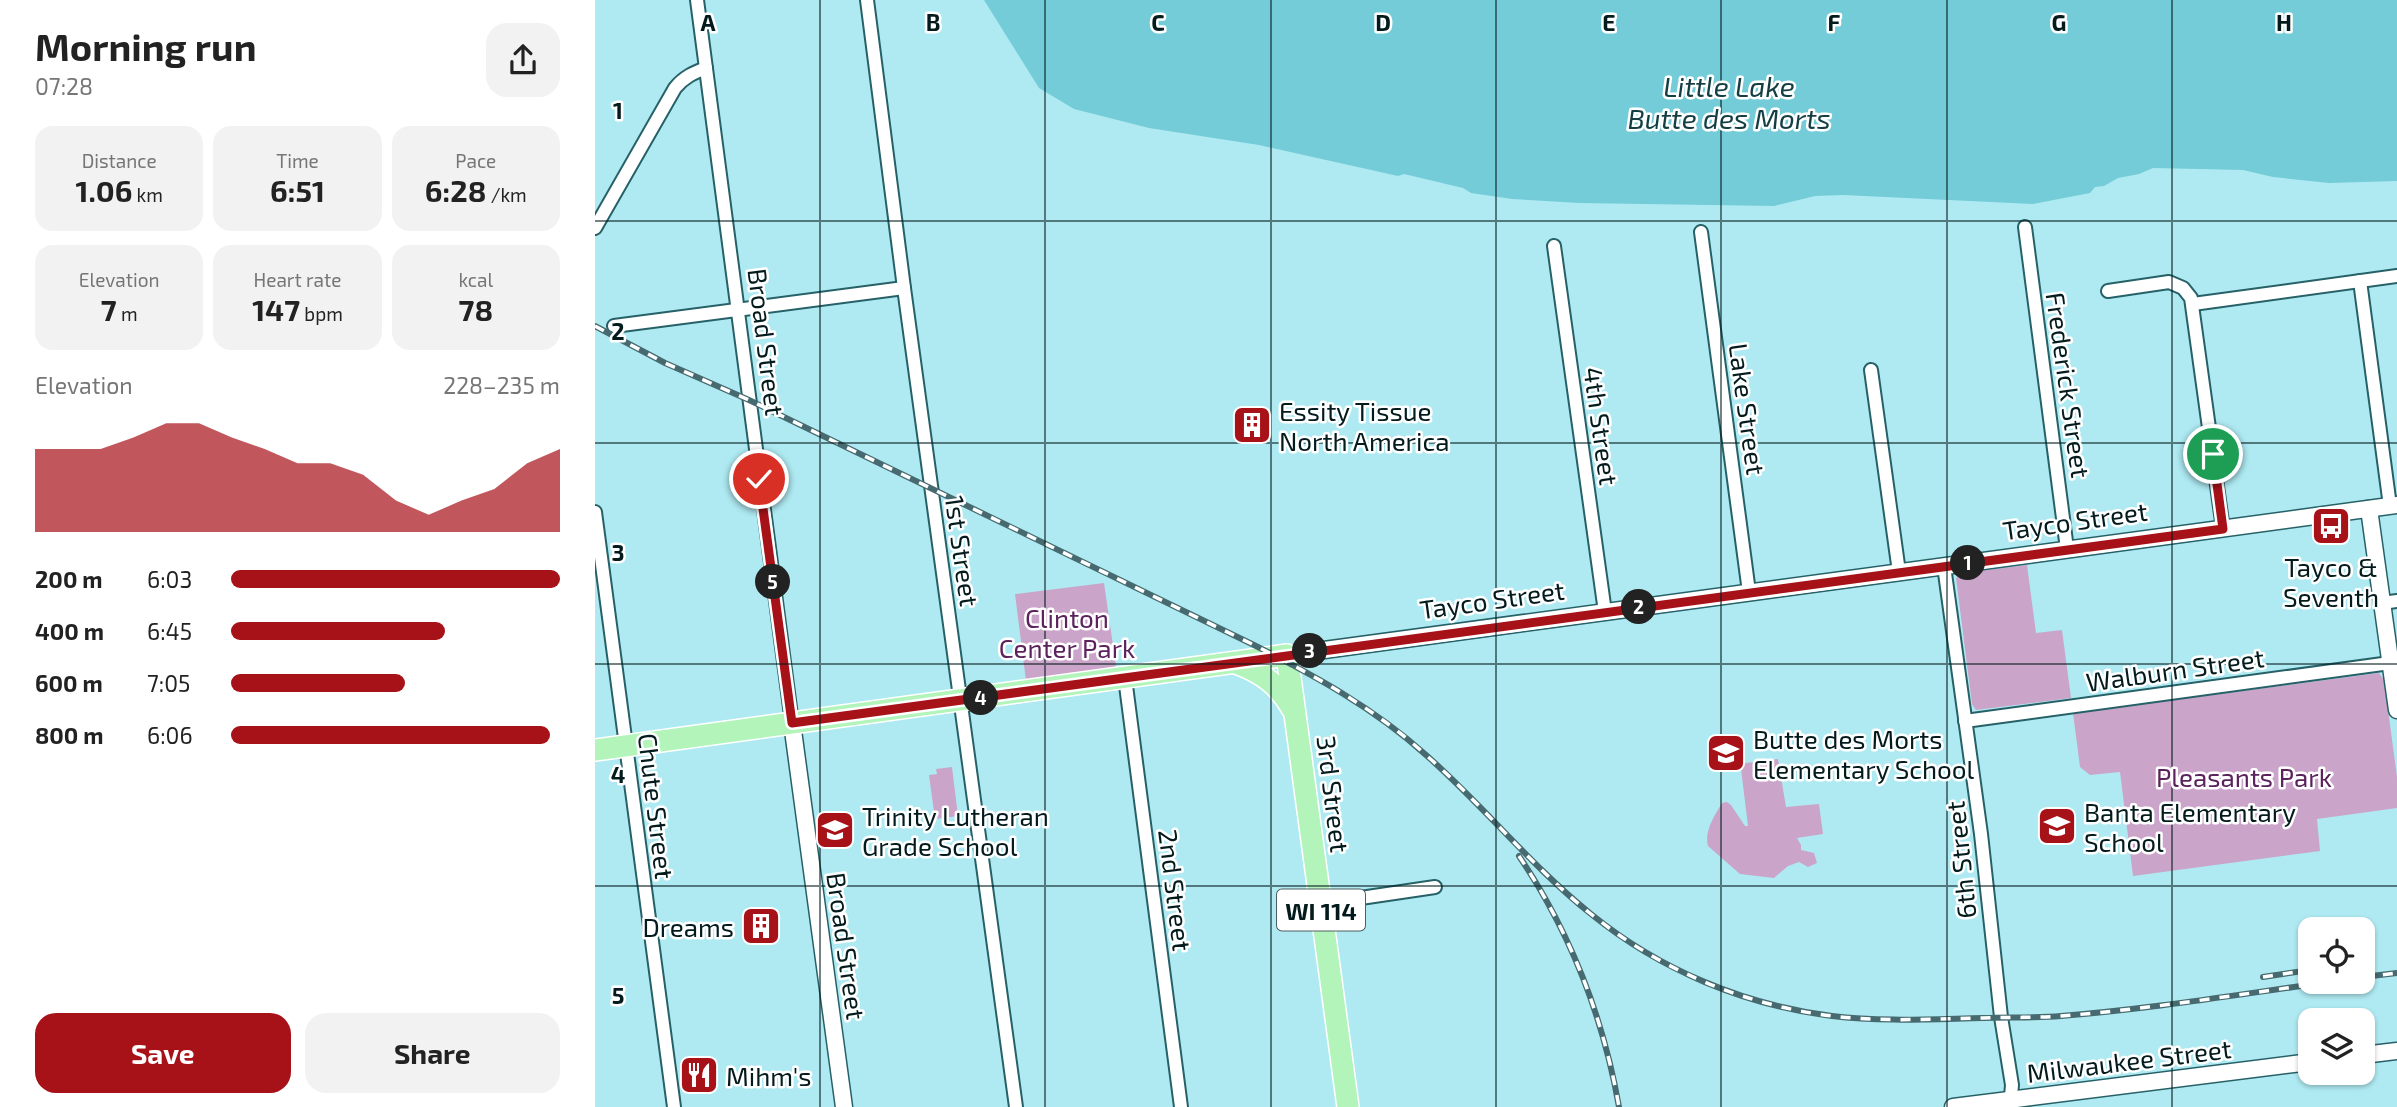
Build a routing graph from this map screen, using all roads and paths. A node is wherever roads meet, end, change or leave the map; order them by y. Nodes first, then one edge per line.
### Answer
1 (697, 0) edge
2 (867, 0) edge
3 (706, 68) junction
4 (2025, 227) dead end
5 (595, 228) edge
6 (1701, 232) dead end
7 (1553, 246) dead end
8 (2397, 276) edge
9 (2360, 281) junction
10 (904, 288) junction
11 (2108, 291) dead end
12 (2193, 304) junction
13 (738, 309) junction
14 (614, 326) dead end
15 (1871, 370) dead end
16 (2393, 506) edge
17 (2369, 509) junction
18 (595, 512) edge
19 (2223, 529) junction
20 (2067, 549) junction
21 (1944, 566) junction
22 (1899, 572) junction
23 (1749, 592) junction
24 (2390, 602) edge
25 (1605, 612) junction
26 (1287, 655) junction
27 (1234, 663) junction
28 (2390, 663) junction
29 (1125, 678) junction
30 (960, 701) junction
31 (2397, 710) edge
32 (1296, 713) junction
33 (1965, 721) junction
34 (792, 723) junction
35 (626, 746) junction
36 (595, 750) edge
37 (1436, 887) dead end
38 (1320, 904) junction
39 (2397, 1051) edge
40 (2375, 1054) edge
41 (2298, 1064) edge
42 (2010, 1103) edge
43 (674, 1107) edge
44 (844, 1107) edge
45 (1016, 1107) edge
46 (1181, 1107) edge
47 (1348, 1107) edge
48 (1953, 1107) edge

1 - 3 street, Broad Street
2 - 10 street, 1st Street
3 - 5 street
3 - 13 street, Broad Street
4 - 20 street, Frederick Street
6 - 23 street, Lake Street
7 - 25 street, 4th Street
8 - 9 street
9 - 12 street
9 - 16 street
10 - 13 street
10 - 30 street, 1st Street
11 - 12 street
12 - 19 street
13 - 14 street
13 - 34 street, Broad Street
15 - 22 street
16 - 17 street, Tayco Street
17 - 19 street, Tayco Street
17 - 24 street
18 - 35 street, Chute Street
19 - 20 street, Tayco Street
20 - 21 street, Tayco Street
21 - 22 street, Tayco Street
21 - 33 street, 6th Street
22 - 23 street, Tayco Street
23 - 25 street, Tayco Street
24 - 28 street
25 - 26 street, Tayco Street
26 - 27 main road, Tayco Street
26 - 32 main road, 3rd Street / WI 114
27 - 29 main road, Tayco Street
27 - 32 main road
28 - 31 street
28 - 33 street, Walburn Street
29 - 30 main road, Tayco Street
29 - 46 street, 2nd Street
30 - 34 main road, Tayco Street
30 - 45 street, 1st Street
32 - 38 main road, 3rd Street / WI 114
33 - 42 street, 6th Street
34 - 35 main road, Tayco Street
34 - 44 street, Broad Street
35 - 36 main road, Tayco Street
35 - 43 street, Chute Street
37 - 38 street
38 - 47 main road, 3rd Street / WI 114
39 - 40 street
41 - 42 street, Milwaukee Street
42 - 48 street, Milwaukee Street

